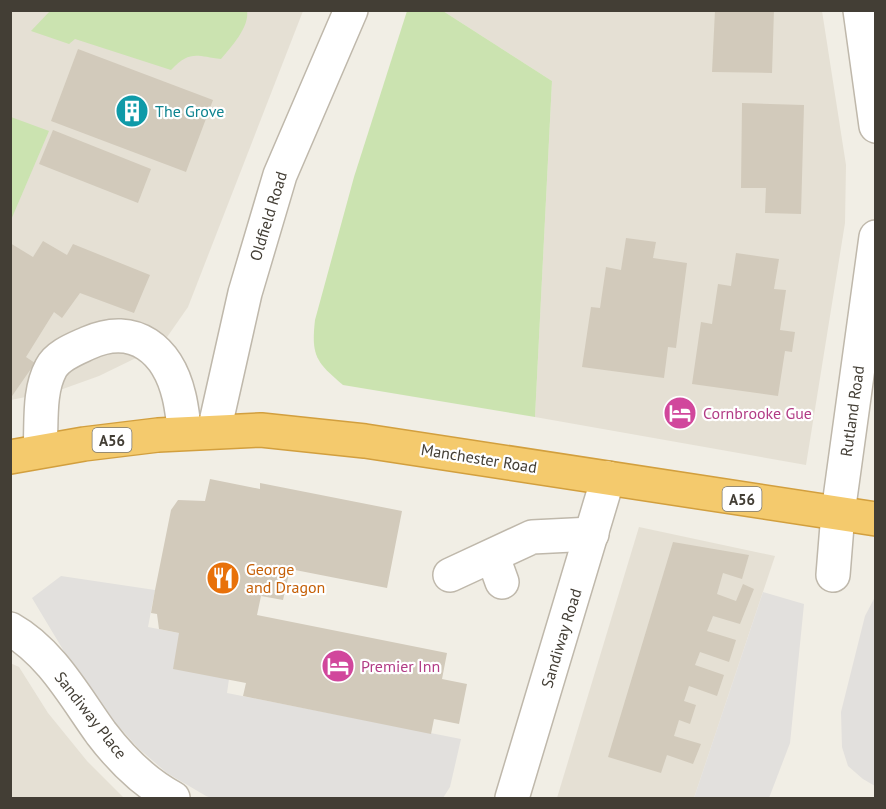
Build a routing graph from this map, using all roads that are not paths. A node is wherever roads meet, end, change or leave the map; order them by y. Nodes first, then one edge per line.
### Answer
1 (351, 10) edge
2 (866, 21) edge
3 (876, 126) edge
4 (876, 237) edge
5 (200, 432) junction
6 (25, 454) edge
7 (608, 478) junction
8 (838, 513) junction
9 (876, 519) edge
10 (592, 534) junction
11 (450, 575) dead end
12 (833, 575) dead end
13 (10, 629) edge
14 (172, 798) edge
15 (512, 798) edge

1 - 5 street, Oldfield Road
2 - 3 street
4 - 8 street, Rutland Road
5 - 6 highway, Manchester Road / A56
5 - 6 street
5 - 7 highway, Manchester Road / A56
7 - 8 highway, Manchester Road / A56
7 - 10 street, Sandiway Road
8 - 9 highway, Manchester Road / A56
8 - 12 street, Rutland Road
10 - 11 street
10 - 15 street, Sandiway Road
13 - 14 street, Sandiway Place

